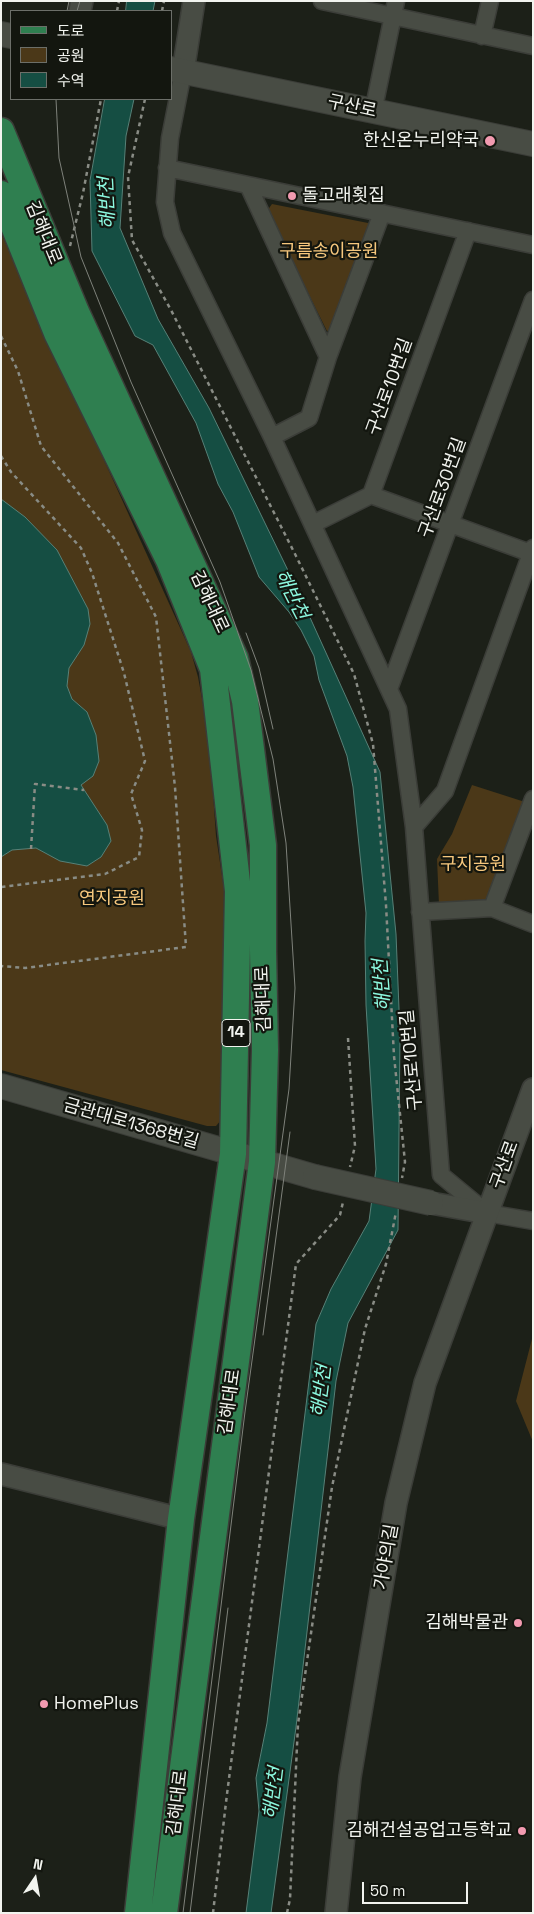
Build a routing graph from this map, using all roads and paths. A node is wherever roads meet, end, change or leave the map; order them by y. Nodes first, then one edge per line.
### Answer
1 (194, 1) edge
2 (322, 1) edge
3 (490, 1) edge
4 (394, 9) edge
5 (482, 36) junction
6 (533, 46) edge
7 (177, 70) edge
8 (100, 100) edge
9 (145, 100) edge
10 (372, 112) junction
11 (1, 131) edge
12 (533, 144) edge
13 (167, 168) junction
14 (248, 185) junction
15 (1, 194) edge
16 (382, 213) junction
17 (468, 231) junction
18 (533, 244) edge
19 (69, 250) dead end
20 (533, 300) edge
21 (1, 336) edge
22 (328, 357) junction
23 (272, 437) junction
24 (1, 456) edge
25 (371, 495) junction
26 (312, 524) junction
27 (450, 525) junction
28 (532, 552) edge
29 (389, 689) junction
30 (84, 790) dead end
31 (533, 799) edge
32 (414, 827) junction
33 (31, 849) dead end
34 (1, 886) edge
35 (492, 908) junction
36 (420, 912) junction
37 (533, 924) edge
38 (1, 966) edge
39 (348, 1038) dead end
40 (1, 1086) edge
41 (533, 1089) edge
42 (233, 1154) junction
43 (262, 1162) junction
44 (349, 1172) dead end
45 (402, 1181) dead end
46 (344, 1198) dead end
47 (431, 1203) joint
48 (396, 1209) dead end
49 (488, 1213) junction
50 (533, 1221) edge
51 (1, 1474) edge
52 (181, 1519) junction
53 (138, 1913) edge
54 (164, 1913) edge
55 (213, 1913) edge
56 (287, 1913) edge
57 (336, 1913) edge

1 - 7 street
2 - 4 street
3 - 5 street
4 - 5 street
4 - 10 street
5 - 6 street
7 - 10 main road, 구산로
7 - 13 street, 구산로10번길
8 - 19 path
9 - 45 path
10 - 12 main road, 구산로
11 - 43 main road, 김해대로
13 - 14 street
13 - 23 street, 구산로10번길
14 - 16 street
14 - 22 street
15 - 42 main road, 김해대로 / 14
16 - 17 street
16 - 22 street
17 - 18 street
17 - 25 street, 구산로10번길
20 - 27 street, 구산로30번길
21 - 38 path
22 - 23 street
23 - 26 street, 구산로10번길
24 - 34 path
25 - 26 street
25 - 27 street
26 - 29 street, 구산로10번길
27 - 28 street
27 - 29 street, 구산로30번길
28 - 32 street
29 - 32 street, 구산로10번길
30 - 33 path
31 - 35 street
32 - 36 street, 구산로10번길
35 - 36 street
35 - 37 street
36 - 49 street, 구산로10번길
39 - 44 path
40 - 42 main road, 금관대로1368번길
41 - 49 street, 구산로
42 - 43 main road, 금관대로1368번길
42 - 52 main road, 김해대로 / 14
43 - 47 main road, 금관대로1368번길, bridge
43 - 54 main road, 김해대로
46 - 55 path
47 - 49 street
48 - 56 path
49 - 50 street
49 - 57 street, 가야의길
51 - 52 street
52 - 53 main road, 김해대로 / 14

